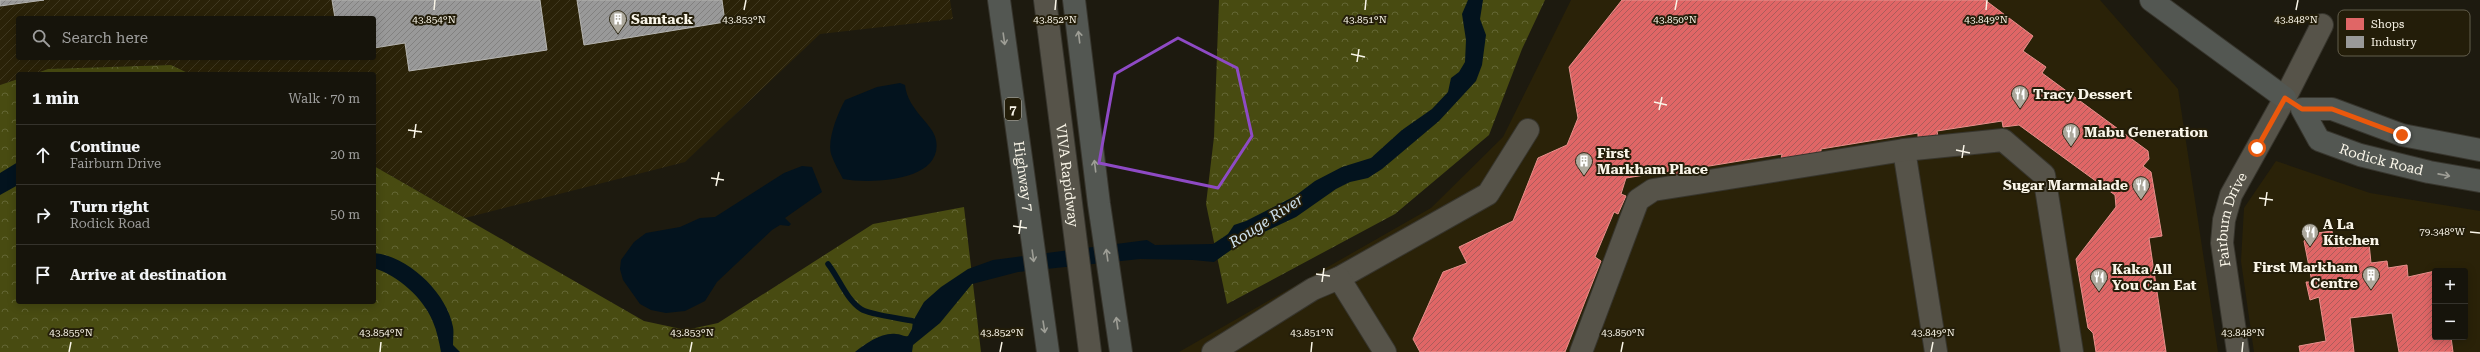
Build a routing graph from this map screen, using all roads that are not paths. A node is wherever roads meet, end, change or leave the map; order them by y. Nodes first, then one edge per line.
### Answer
1 (999, 0) edge
2 (1045, 0) edge
3 (1074, 0) edge
4 (2151, 0) edge
5 (2322, 25) dead end
6 (2294, 104) junction
7 (1528, 130) dead end
8 (1904, 150) junction
9 (2480, 150) edge
10 (2480, 181) edge
11 (1338, 278) junction
12 (1247, 342) edge
13 (1048, 352) edge
14 (1090, 352) edge
15 (1121, 352) edge
16 (1213, 352) edge
17 (1385, 352) edge
18 (1581, 352) edge
19 (1936, 352) edge
20 (2072, 352) edge
21 (2238, 352) edge

1 -> 13 main road, Highway 7 / 7
2 - 14 street, VIVA Rapidway
15 -> 3 main road
4 - 6 main road, Rodick Road
5 - 6 street, Fairburn Drive
6 - 9 main road, Rodick Road
6 -> 10 main road, Rodick Road
6 - 21 street, Fairburn Drive
7 - 11 street
8 - 18 street
8 - 19 street
8 - 20 street
11 - 12 street
11 - 17 street
12 - 16 street

